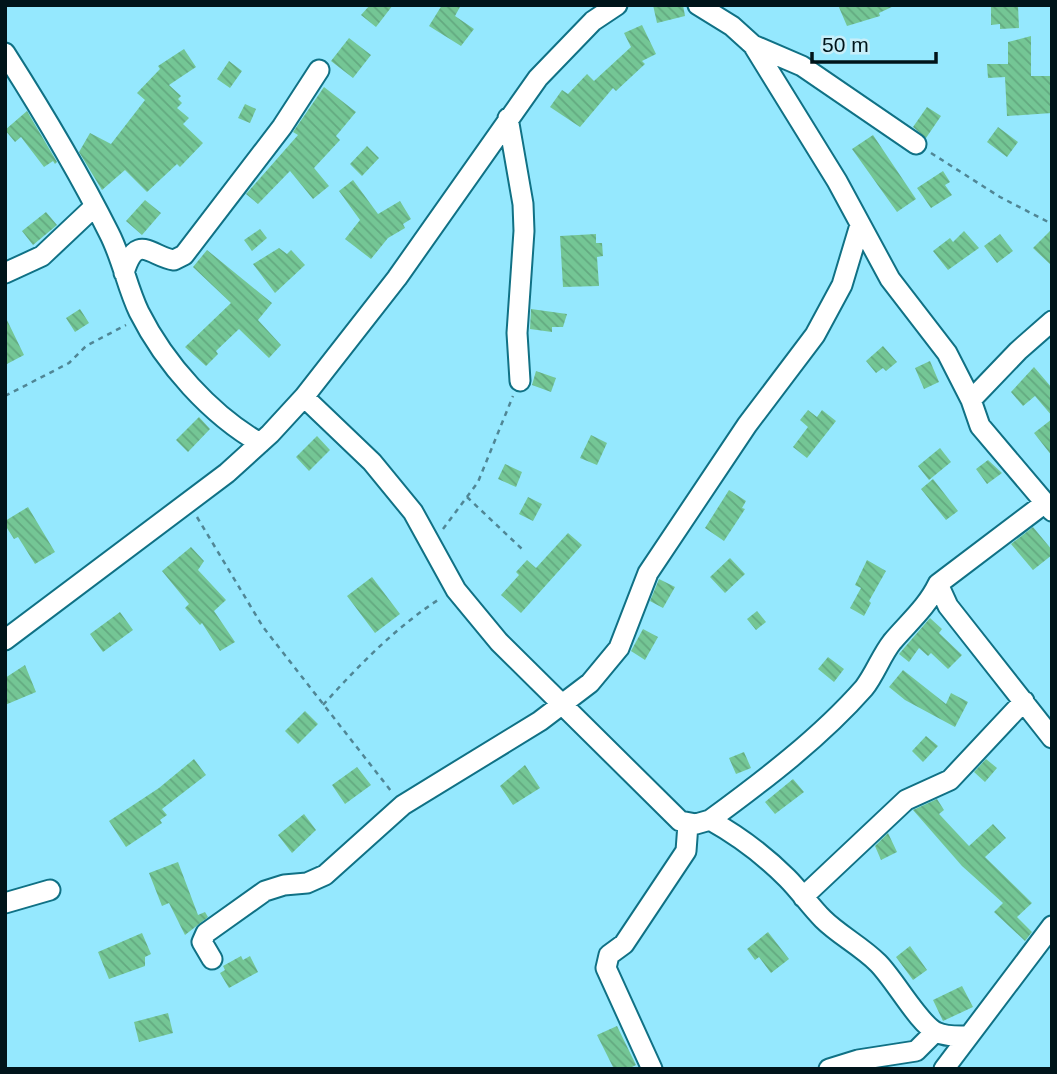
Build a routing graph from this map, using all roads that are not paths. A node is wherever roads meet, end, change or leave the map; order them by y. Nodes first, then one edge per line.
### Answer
1 (617, 5) edge
2 (698, 5) edge
3 (753, 45) junction
4 (5, 53) edge
5 (319, 70) dead end
6 (509, 118) junction
7 (916, 144) road end
8 (94, 206) junction
9 (860, 225) junction
10 (5, 273) edge
11 (124, 273) junction
12 (1052, 321) edge
13 (520, 381) road end
14 (304, 397) junction
15 (971, 400) junction
16 (260, 443) junction
17 (1048, 507) edge
18 (938, 584) junction
19 (5, 640) edge
20 (1024, 701) junction
21 (561, 703) junction
22 (1052, 738) edge
23 (710, 820) junction
24 (688, 824) junction
25 (50, 890) dead end
26 (803, 897) junction
27 (5, 902) edge
28 (1052, 926) edge
29 (212, 959) dead end
30 (935, 1032) junction
31 (968, 1036) junction
32 (652, 1069) edge
33 (830, 1069) edge
34 (944, 1069) edge

1 - 6 street
2 - 3 street
3 - 7 street
3 - 9 street
4 - 8 street
5 - 11 street
6 - 13 street
6 - 14 street
8 - 10 street
8 - 11 street
9 - 15 street
9 - 21 street
11 - 16 street
12 - 15 street
14 - 16 street
14 - 21 street
15 - 17 street
16 - 19 street
17 - 18 street
18 - 20 street
18 - 23 street
20 - 22 street
20 - 26 street
21 - 24 street
21 - 29 street
23 - 24 street
23 - 26 street
24 - 32 street
25 - 27 street
26 - 30 street
28 - 31 street
30 - 31 street
30 - 33 street
31 - 34 street

